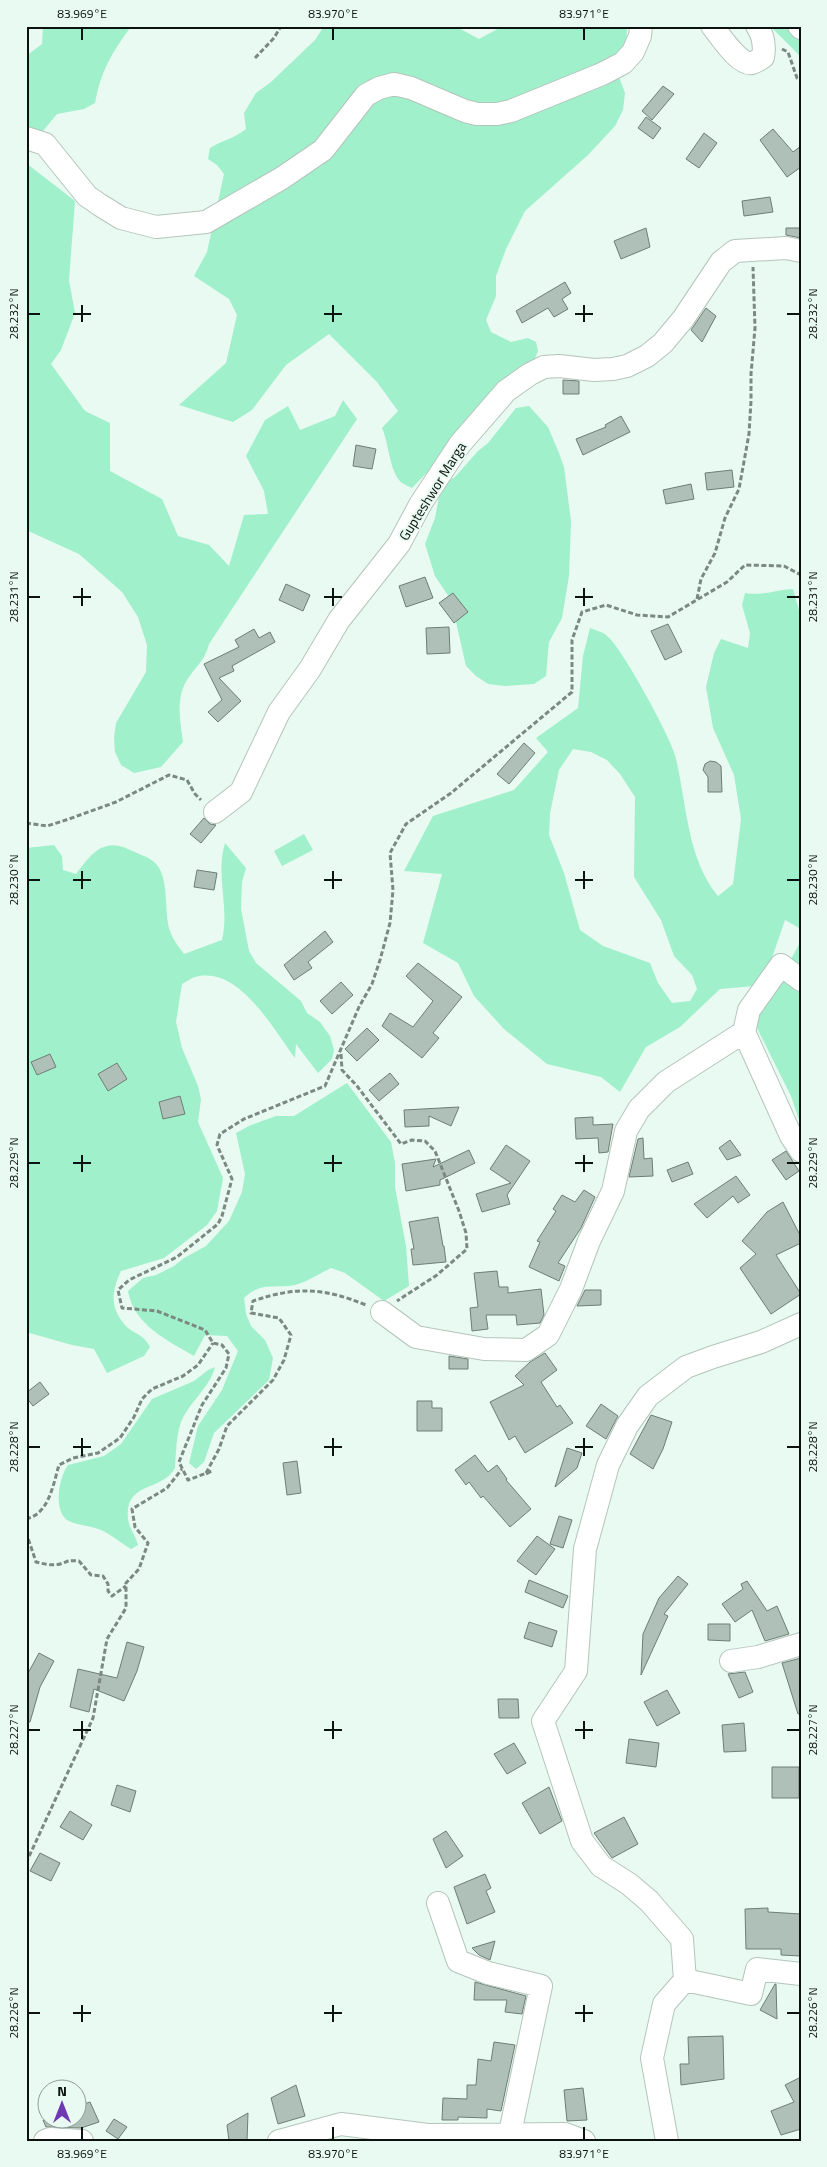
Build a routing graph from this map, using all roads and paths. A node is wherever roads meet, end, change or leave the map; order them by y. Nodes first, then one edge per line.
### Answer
1 (281, 26) edge
2 (641, 26) edge
3 (712, 26) edge
4 (760, 34) edge
5 (254, 58) dead end
6 (801, 80) edge
7 (26, 138) edge
8 (754, 249) junction
9 (801, 251) edge
10 (801, 575) edge
11 (697, 599) junction
12 (215, 812) joint
13 (26, 824) edge
14 (801, 980) edge
15 (744, 1032) junction
16 (341, 1051) junction
17 (801, 1151) edge
18 (382, 1312) junction
19 (801, 1324) edge
20 (213, 1343) junction
21 (182, 1469) junction
22 (26, 1519) edge
23 (26, 1532) edge
24 (126, 1583) junction
25 (801, 1644) edge
26 (731, 1661) dead end
27 (26, 1862) edge
28 (438, 1903) dead end
29 (801, 1974) edge
30 (685, 1980) junction
31 (510, 2133) junction
32 (45, 2141) edge
33 (82, 2141) edge
34 (279, 2141) edge
35 (584, 2141) edge
36 (648, 2141) edge
37 (662, 2141) edge
38 (667, 2141) edge

1 - 5 path
2 - 7 street
3 - 4 street
4 - 6 path
8 - 9 street, Gupteshwor Marga
8 - 11 path
8 - 12 street, Gupteshwor Marga
10 - 11 path
11 - 16 path
12 - 13 path
14 - 15 street
15 - 17 street
15 - 18 street
16 - 18 path
16 - 20 path
18 - 21 path
19 - 30 street
20 - 21 path
20 - 22 path
21 - 24 path
23 - 24 path
24 - 27 path
25 - 26 street
28 - 31 street
29 - 30 street
30 - 38 street
31 - 34 street
31 - 35 street
32 - 33 street
36 - 37 street

